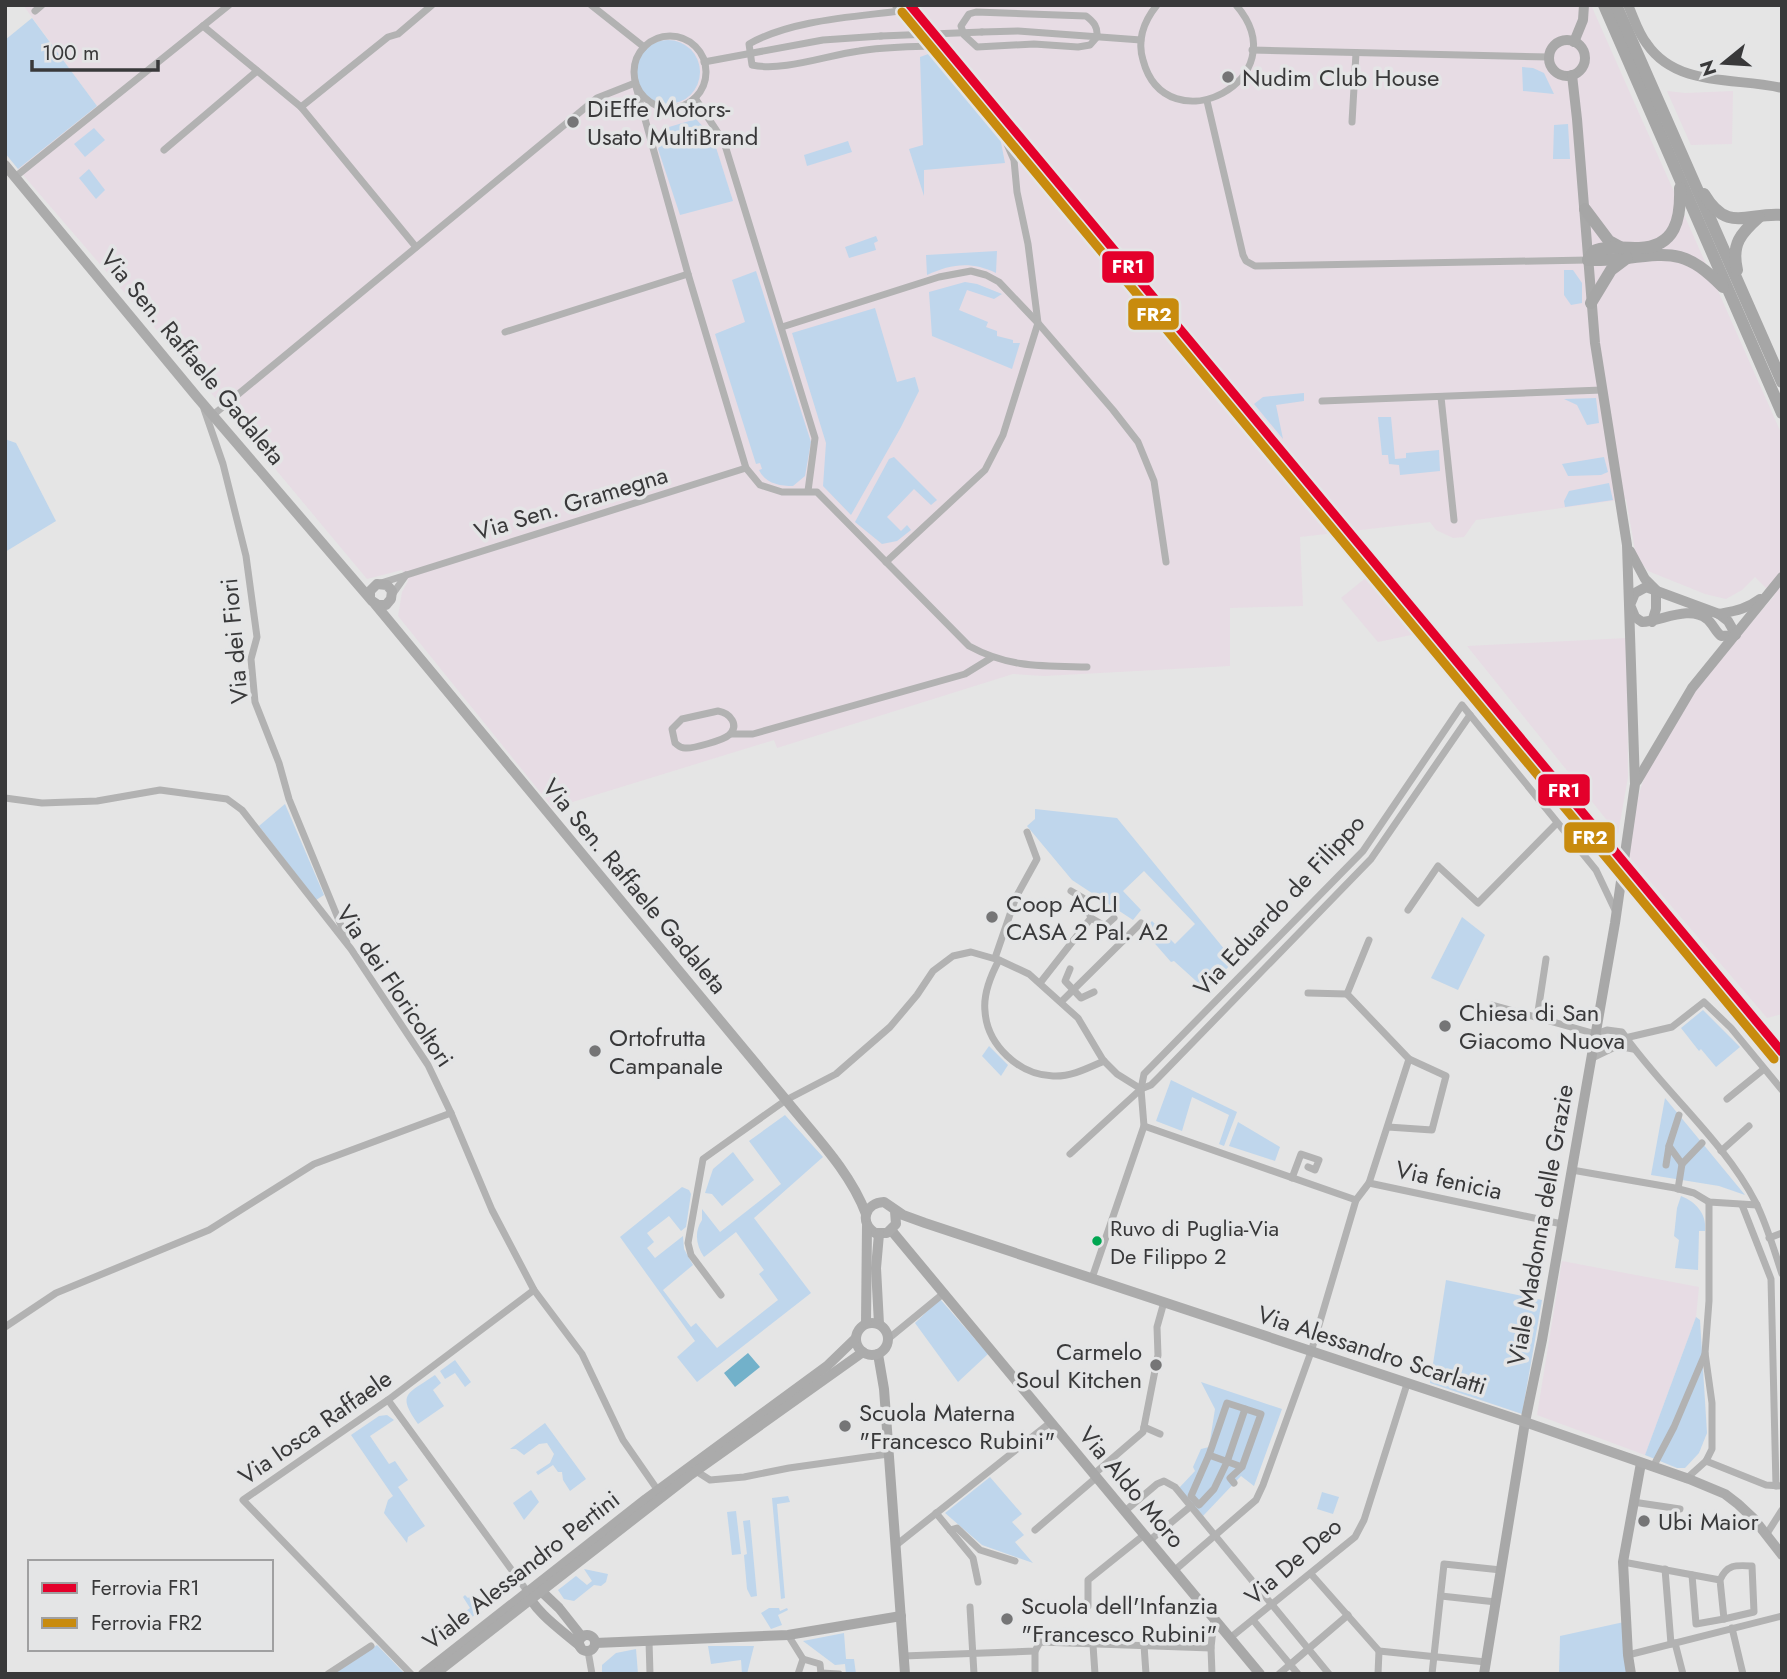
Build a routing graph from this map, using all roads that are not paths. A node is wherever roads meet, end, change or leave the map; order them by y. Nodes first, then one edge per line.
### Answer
1 (42, 5) edge
2 (229, 5) edge
3 (432, 5) edge
4 (592, 5) edge
5 (1157, 5) edge
6 (1236, 5) edge
7 (1584, 5) edge
8 (1604, 5) edge
9 (1616, 5) edge
10 (1628, 5) edge
11 (898, 8) edge
12 (35, 11) dead end
13 (203, 26) junction
14 (1097, 37) junction
15 (1141, 40) junction
16 (1574, 42) junction
17 (930, 46) junction
18 (644, 47) junction
19 (1252, 50) junction
20 (1356, 52) junction
21 (749, 54) junction
22 (1549, 57) junction
23 (704, 62) junction
24 (257, 71) junction
25 (1572, 75) junction
26 (635, 83) junction
27 (1782, 88) edge
28 (695, 98) junction
29 (1207, 100) junction
30 (301, 107) junction
31 (1352, 122) dead end
32 (164, 150) dead end
33 (1684, 161) junction
34 (5, 165) edge
35 (15, 177) junction
36 (1680, 181) junction
37 (1584, 209) junction
38 (1782, 215) edge
39 (1759, 216) junction
40 (416, 247) junction
41 (1620, 247) junction
42 (1627, 258) junction
43 (1588, 260) junction
44 (688, 274) junction
45 (1729, 293) junction
46 (1743, 294) junction
47 (1591, 303) junction
48 (1038, 323) junction
49 (782, 327) junction
50 (505, 332) dead end
51 (1782, 382) edge
52 (1602, 390) junction
53 (1441, 397) junction
54 (1322, 401) dead end
55 (202, 402) junction
56 (1782, 413) edge
57 (213, 415) junction
58 (746, 468) junction
59 (808, 491) junction
60 (1454, 520) dead end
61 (1627, 545) junction
62 (886, 562) junction
63 (1166, 562) dead end
64 (407, 574) junction
65 (350, 576) junction
66 (1782, 577) edge
67 (377, 584) junction
68 (1773, 589) junction
69 (1656, 590) junction
70 (390, 599) junction
71 (372, 601) junction
72 (1630, 605) junction
73 (1719, 614) junction
74 (1652, 622) junction
75 (393, 627) junction
76 (1736, 635) junction
77 (991, 658) junction
78 (1087, 667) dead end
79 (1470, 715) junction
80 (731, 734) junction
81 (1635, 784) junction
82 (5, 799) edge
83 (1557, 823) junction
84 (1027, 832) dead end
85 (1071, 891) dead end
86 (1408, 909) dead end
87 (1617, 913) junction
88 (1091, 918) junction
89 (1114, 918) dead end
90 (1140, 923) dead end
91 (1368, 940) dead end
92 (351, 949) junction
93 (997, 959) junction
94 (1546, 959) dead end
95 (1070, 969) dead end
96 (1040, 983) junction
97 (1073, 990) junction
98 (1094, 992) dead end
99 (1308, 993) dead end
100 (1347, 994) junction
101 (1061, 1002) junction
102 (1492, 1005) dead end
103 (1600, 1012) junction
104 (1537, 1018) junction
105 (1616, 1030) junction
106 (1596, 1036) junction
107 (1625, 1038) junction
108 (1613, 1047) junction
109 (1634, 1049) junction
110 (1591, 1058) junction
111 (1409, 1059) junction
112 (1104, 1061) junction
113 (1764, 1069) junction
114 (1141, 1089) junction
115 (1782, 1090) edge
116 (1727, 1099) dead end
117 (786, 1100) junction
118 (451, 1113) junction
119 (1679, 1115) dead end
120 (1144, 1126) junction
121 (1749, 1126) dead end
122 (1388, 1127) junction
123 (1702, 1143) dead end
124 (1669, 1146) junction
125 (1721, 1151) junction
126 (1070, 1154) dead end
127 (1682, 1164) junction
128 (1666, 1165) dead end
129 (1308, 1167) dead end
130 (1572, 1170) junction
131 (844, 1173) junction
132 (1292, 1178) junction
133 (1369, 1183) junction
134 (1678, 1189) junction
135 (1356, 1200) junction
136 (879, 1202) junction
137 (1709, 1202) junction
138 (1742, 1205) junction
139 (1757, 1205) junction
140 (895, 1211) junction
141 (866, 1214) junction
142 (925, 1223) junction
143 (1562, 1224) junction
144 (867, 1226) junction
145 (892, 1229) junction
146 (1782, 1233) edge
147 (878, 1234) junction
148 (1769, 1238) junction
149 (1782, 1274) edge
150 (1092, 1278) junction
151 (534, 1290) junction
152 (944, 1293) junction
153 (721, 1295) dead end
154 (1164, 1302) junction
155 (866, 1324) junction
156 (879, 1324) junction
157 (5, 1326) edge
158 (856, 1338) junction
159 (888, 1339) junction
160 (863, 1352) junction
161 (1311, 1352) junction
162 (1705, 1353) junction
163 (878, 1354) junction
164 (1407, 1384) junction
165 (388, 1400) junction
166 (1245, 1409) junction
167 (1051, 1422) junction
168 (1525, 1422) junction
169 (1144, 1427) junction
170 (1160, 1434) dead end
171 (888, 1454) junction
172 (1209, 1455) junction
173 (1706, 1461) junction
174 (1227, 1462) junction
175 (1641, 1463) junction
176 (1242, 1467) junction
177 (1653, 1467) junction
178 (689, 1473) junction
179 (1096, 1476) junction
180 (1686, 1479) junction
181 (1234, 1483) dead end
182 (1779, 1486) edge
183 (657, 1489) junction
184 (1633, 1502) junction
185 (647, 1503) junction
186 (1191, 1506) junction
187 (1680, 1509) dead end
188 (1782, 1510) edge
189 (1125, 1511) junction
190 (936, 1513) junction
191 (950, 1530) junction
192 (1035, 1530) dead end
193 (1766, 1535) junction
194 (1216, 1536) junction
195 (1147, 1538) junction
196 (895, 1546) junction
197 (1782, 1555) edge
198 (1015, 1560) dead end
199 (1623, 1562) junction
200 (1665, 1569) junction
201 (1175, 1570) junction
202 (1501, 1570) junction
203 (1311, 1574) junction
204 (1692, 1575) junction
205 (1720, 1580) junction
206 (978, 1582) dead end
207 (540, 1590) junction
208 (528, 1595) junction
209 (1441, 1596) junction
210 (1496, 1602) junction
211 (1273, 1604) junction
212 (1088, 1606) dead end
213 (970, 1607) dead end
214 (1348, 1615) junction
215 (901, 1616) junction
216 (1782, 1616) edge
217 (1214, 1618) junction
218 (1724, 1619) junction
219 (1253, 1620) junction
220 (1696, 1624) junction
221 (1732, 1628) junction
222 (788, 1636) junction
223 (1230, 1638) junction
224 (1695, 1638) junction
225 (649, 1641) junction
226 (1673, 1643) junction
227 (586, 1644) junction
228 (1093, 1645) junction
229 (371, 1646) dead end
230 (1144, 1646) junction
231 (1211, 1648) junction
232 (1309, 1648) junction
233 (1035, 1651) junction
234 (1379, 1651) junction
235 (973, 1654) junction
236 (1628, 1655) junction
237 (904, 1656) junction
238 (1434, 1658) junction
239 (803, 1659) junction
240 (1290, 1664) junction
241 (1485, 1668) edge
242 (1378, 1670) edge
243 (1255, 1672) edge
244 (821, 1673) edge
245 (328, 1674) edge
246 (411, 1674) edge
247 (423, 1674) edge
248 (435, 1674) edge
249 (592, 1674) edge
250 (650, 1674) edge
251 (798, 1674) edge
252 (839, 1674) edge
253 (905, 1674) edge
254 (974, 1674) edge
255 (1035, 1674) edge
256 (1095, 1674) edge
257 (1146, 1674) edge
258 (1212, 1674) edge
259 (1279, 1674) edge
260 (1298, 1674) edge
261 (1329, 1674) edge
262 (1369, 1674) edge
263 (1432, 1674) edge
264 (1631, 1674) edge
265 (1683, 1674) edge
266 (1743, 1674) edge

1 - 12 street
2 - 13 street
3 - 30 street
4 - 18 street
5 - 15 street
6 - 19 street
7 - 16 street
8 - 36 highway
9 - 33 highway
10 - 27 street
11 - 17 street
11 - 21 street
13 - 24 street
13 - 35 street
14 - 14 street
14 - 15 street
14 - 21 street, bridge
15 - 29 street
16 - 22 street
16 - 25 street
17 - 21 street
17 - 48 street
18 - 23 street
18 - 26 street
19 - 20 street
19 - 29 street
20 - 22 street
20 - 31 street
21 - 23 street
22 - 25 street
23 - 28 street
24 - 30 street
24 - 32 street
25 - 37 street
26 - 28 street
26 - 40 street
26 - 44 street
28 - 49 street
29 - 43 street
30 - 40 street
33 - 39 highway
33 - 46 highway
34 - 35 main road, Via Sen. Raffaele Gadaleta
35 - 55 main road, Via Sen. Raffaele Gadaleta
36 - 41 highway
36 - 45 highway
37 - 41 highway
37 - 43 street
38 - 39 highway
39 - 46 highway
40 - 57 street
41 - 43 highway
42 - 43 highway
42 - 45 highway
42 - 47 highway
43 - 47 street
44 - 50 street
44 - 58 street
45 - 56 highway
46 - 51 highway
47 - 52 street
48 - 49 street
48 - 62 street
48 - 63 street
49 - 59 street
52 - 53 street
52 - 61 street
53 - 54 street
53 - 60 street
55 - 57 main road, Via Sen. Raffaele Gadaleta
55 - 92 street, Via dei Fiori
57 - 65 main road, Via Sen. Raffaele Gadaleta
58 - 59 street
58 - 64 street, Via Sen. Gramegna
59 - 62 street
61 - 69 street
61 - 72 street
62 - 77 street
64 - 67 street, Via Sen. Gramegna
64 - 70 street
65 - 67 main road, Via Sen. Raffaele Gadaleta
65 - 71 main road, Via Sen. Raffaele Gadaleta
66 - 68 street
67 - 70 main road, Via Sen. Raffaele Gadaleta
67 - 71 main road
68 - 73 street
68 - 76 street
69 - 72 street
69 - 73 street
69 - 74 street
70 - 71 main road
70 - 75 main road
71 - 75 main road, Via Sen. Raffaele Gadaleta
72 - 74 street
72 - 81 street
73 - 76 street
74 - 76 street
75 - 117 main road, Via Sen. Raffaele Gadaleta
76 - 81 street
77 - 78 street
77 - 80 street
79 - 83 street
79 - 114 street, Via Eduardo de Filippo
79 - 114 street, Via Eduardo de Filippo
80 - 80 street
81 - 87 street, Viale Madonna delle Grazie
82 - 92 street, Via dei Floricoltori
83 - 86 street
83 - 87 street
84 - 93 street
85 - 88 street
87 - 103 street, Viale Madonna delle Grazie
88 - 89 street
88 - 96 street
90 - 97 street
91 - 100 street
92 - 118 street, Via dei Floricoltori
93 - 96 street
93 - 112 street
93 - 117 street
94 - 104 street
95 - 97 street
96 - 101 street
97 - 98 street
97 - 101 street
99 - 100 street
100 - 111 street
101 - 112 street
102 - 104 street
103 - 105 street
103 - 106 street, Viale Madonna delle Grazie
104 - 106 street
105 - 106 street
105 - 107 street
106 - 108 street
106 - 110 street, Viale Madonna delle Grazie
107 - 109 street
107 - 113 street
108 - 109 street
108 - 110 street
109 - 125 street
110 - 130 street, Viale Madonna delle Grazie
111 - 122 street
111 - 122 street
112 - 114 street
113 - 115 street
113 - 116 street
114 - 120 street
114 - 126 street
117 - 131 main road, Via Sen. Raffaele Gadaleta
117 - 153 street
118 - 151 street, Via dei Floricoltori
118 - 157 street
119 - 124 street
120 - 132 street
120 - 150 street
121 - 125 street
122 - 133 street
123 - 127 street
124 - 127 street
124 - 128 street
125 - 139 street
127 - 134 street
129 - 132 street
130 - 134 street
130 - 143 street, Viale Madonna delle Grazie
131 - 136 main road, Via Sen. Raffaele Gadaleta
131 - 141 main road, Via Sen. Raffaele Gadaleta
132 - 135 street
133 - 135 street
133 - 143 street, Via fenicia
134 - 137 street
135 - 161 street
136 - 140 main road
136 - 141 main road
137 - 138 street
137 - 162 street
138 - 139 street
138 - 182 street
139 - 148 street
140 - 142 main road, Via Alessandro Scarlatti
140 - 145 main road
141 - 144 main road
142 - 145 main road, Via Alessandro Scarlatti
142 - 150 main road, Via Alessandro Scarlatti
143 - 168 street, Viale Madonna delle Grazie
144 - 147 main road
144 - 155 main road
145 - 147 main road
145 - 152 street, Via Aldo Moro
146 - 148 street
147 - 156 main road
148 - 149 street
150 - 154 main road, Via Alessandro Scarlatti
151 - 165 street, Via Iosca Raffaele
151 - 183 street, Via dei Floricoltori
152 - 159 street
152 - 167 street, Via Aldo Moro
154 - 161 main road, Via Alessandro Scarlatti
154 - 169 street
155 - 156 main road
155 - 158 main road
156 - 159 main road
158 - 160 main road
158 - 178 main road
159 - 163 main road
160 - 163 main road
160 - 178 main road
161 - 164 main road, Via Alessandro Scarlatti
161 - 194 street
162 - 173 street
162 - 177 street
163 - 171 street
164 - 168 main road, Via Alessandro Scarlatti
164 - 203 street, Via De Deo
165 - 208 street
165 - 246 street, Via Iosca Raffaele
166 - 172 street
166 - 174 street
166 - 176 street
167 - 179 street, Via Aldo Moro
167 - 190 street
168 - 175 main road, Via Alessandro Scarlatti
168 - 202 street, Viale Madonna delle Grazie
169 - 170 street
169 - 179 street
171 - 178 street
171 - 196 street
172 - 174 street
172 - 174 street
173 - 180 street
173 - 182 street
174 - 176 street
175 - 177 main road, Via Alessandro Scarlatti
175 - 184 street
176 - 181 street
177 - 180 main road, Via Alessandro Scarlatti
178 - 183 main road
179 - 189 street, Via Aldo Moro
179 - 192 street
180 - 193 main road, Via Alessandro Scarlatti
183 - 185 main road
184 - 187 street
184 - 199 street
185 - 207 main road
185 - 208 main road, Viale Alessandro Pertini
186 - 189 street
186 - 194 street
186 - 195 street
188 - 193 street
189 - 195 street, Via Aldo Moro
190 - 191 street
190 - 196 street
191 - 198 street
191 - 206 street
193 - 197 main road, Via Alessandro Scarlatti
194 - 201 street
194 - 211 street
195 - 201 street, Via Aldo Moro
195 - 212 street
196 - 215 street
199 - 200 street
199 - 236 street
200 - 204 street
200 - 226 street
201 - 217 street, Via Aldo Moro
202 - 209 street
202 - 210 street, Viale Madonna delle Grazie
203 - 211 street, Via De Deo
203 - 214 street
204 - 205 street
204 - 220 street
205 - 218 street
205 - 218 street
207 - 208 street
207 - 227 street
208 - 227 street
208 - 247 main road, Viale Alessandro Pertini
208 - 248 main road, Viale Alessandro Pertini
209 - 210 street
209 - 238 street
210 - 241 street, Viale Madonna delle Grazie
211 - 219 street, Via De Deo
211 - 232 street
213 - 235 street
214 - 232 street
214 - 234 street
215 - 222 street
215 - 237 street
216 - 221 street
217 - 223 street, Via Aldo Moro
217 - 231 street
218 - 220 street
219 - 223 street, Via De Deo
219 - 240 street
220 - 224 street
221 - 224 street
221 - 266 street
222 - 225 street
222 - 239 street
223 - 243 street, Via Aldo Moro
224 - 226 street
225 - 227 street
225 - 250 street
226 - 236 street
226 - 265 street
227 - 249 street
228 - 230 street
228 - 233 street
228 - 256 street
229 - 245 street
230 - 231 street
230 - 257 street
231 - 258 street
232 - 240 street
232 - 261 street
233 - 235 street
233 - 255 street
234 - 238 street
234 - 242 street
235 - 237 street
235 - 254 street
236 - 264 street
237 - 253 street
238 - 241 street
238 - 263 street
239 - 244 street
239 - 251 street
240 - 259 street
240 - 260 street
242 - 262 street
244 - 252 street

